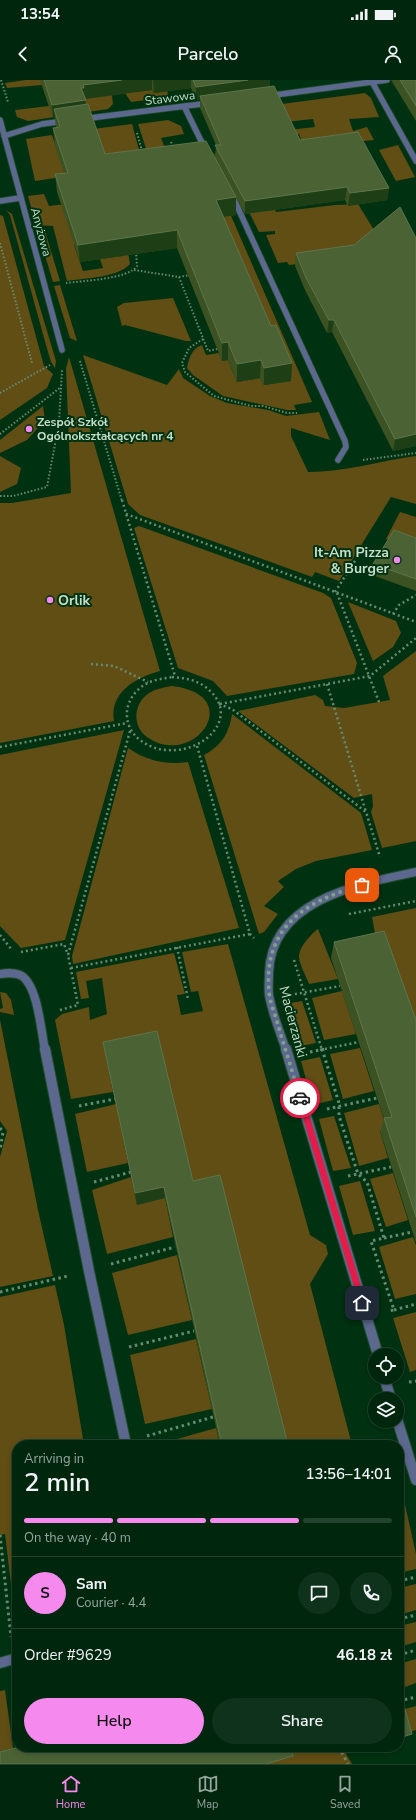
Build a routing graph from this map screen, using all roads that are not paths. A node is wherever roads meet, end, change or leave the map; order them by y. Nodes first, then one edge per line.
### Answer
1 (387, 80) edge
2 (371, 81) edge
3 (257, 97) edge
4 (213, 102) edge
5 (184, 106) junction
6 (0, 120) edge
7 (76, 120) edge
8 (68, 121) edge
9 (4, 136) junction
10 (209, 158) edge
11 (416, 162) edge
12 (228, 192) edge
13 (20, 198) junction
14 (0, 201) edge
15 (62, 350) dead end
16 (338, 460) road end
17 (416, 872) edge
18 (0, 974) edge
19 (376, 1348) edge
20 (400, 1428) edge
21 (125, 1440) edge
22 (404, 1440) edge
23 (404, 1441) edge
24 (416, 1480) edge
25 (12, 1660) edge
26 (0, 1663) edge

1 - 2 street
2 - 3 street
2 - 11 street
4 - 5 street, Stawowa
5 - 7 street, Stawowa
5 - 10 street
6 - 9 street, Anyżowa
8 - 9 street
9 - 13 street, Anyżowa
12 - 16 street
13 - 14 street
13 - 15 street, Anyżowa
17 - 19 street, Macierzanki
18 - 21 street
20 - 22 street
23 - 24 street
25 - 26 street

